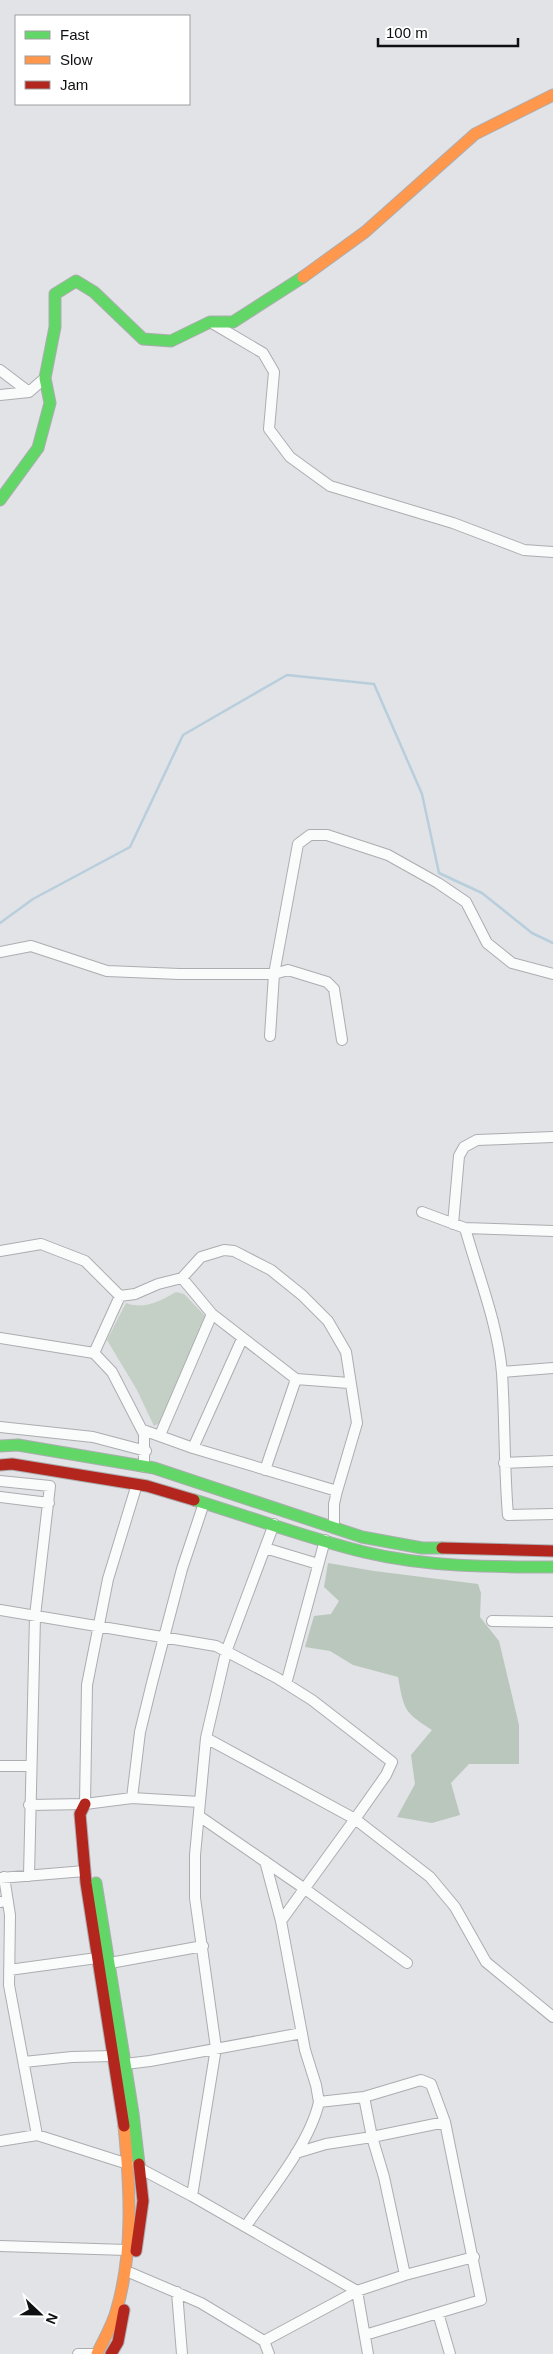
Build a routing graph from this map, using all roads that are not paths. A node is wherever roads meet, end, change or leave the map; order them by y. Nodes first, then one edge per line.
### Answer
1 (553, 96) edge
2 (210, 322) junction
3 (0, 370) edge
4 (46, 378) junction
5 (29, 392) junction
6 (3, 394) edge
7 (0, 500) edge
8 (553, 552) edge
9 (0, 952) edge
10 (274, 974) junction
11 (553, 974) edge
12 (270, 1036) dead end
13 (342, 1040) dead end
14 (553, 1137) edge
15 (422, 1212) dead end
16 (453, 1224) junction
17 (465, 1228) junction
18 (553, 1231) edge
19 (0, 1251) edge
20 (182, 1278) junction
21 (120, 1296) junction
22 (212, 1314) junction
23 (0, 1338) edge
24 (242, 1339) junction
25 (94, 1353) junction
26 (553, 1368) edge
27 (502, 1372) junction
28 (296, 1379) junction
29 (349, 1383) junction
30 (0, 1427) edge
31 (143, 1430) junction
32 (160, 1435) junction
33 (0, 1446) edge
34 (193, 1448) junction
35 (146, 1451) junction
36 (553, 1461) edge
37 (504, 1463) junction
38 (0, 1465) edge
39 (144, 1467) junction
40 (264, 1470) junction
41 (0, 1480) edge
42 (138, 1484) junction
43 (337, 1490) junction
44 (0, 1497) edge
45 (49, 1503) junction
46 (204, 1503) junction
47 (553, 1514) edge
48 (274, 1524) junction
49 (334, 1528) junction
50 (325, 1540) junction
51 (265, 1548) junction
52 (553, 1551) edge
53 (318, 1564) junction
54 (553, 1566) edge
55 (0, 1610) edge
56 (35, 1616) junction
57 (492, 1621) dead end
58 (553, 1622) edge
59 (99, 1626) junction
60 (164, 1637) junction
61 (226, 1652) junction
62 (286, 1684) junction
63 (206, 1738) junction
64 (0, 1766) edge
65 (31, 1766) junction
66 (132, 1798) junction
67 (200, 1802) junction
68 (85, 1804) junction
69 (30, 1805) junction
70 (198, 1816) junction
71 (355, 1819) junction
72 (265, 1861) junction
73 (84, 1871) junction
74 (29, 1876) junction
75 (2, 1877) edge
76 (305, 1889) junction
77 (0, 1901) edge
78 (10, 1915) junction
79 (281, 1921) junction
80 (203, 1946) junction
81 (97, 1958) junction
82 (110, 1963) junction
83 (407, 1963) dead end
84 (9, 1970) junction
85 (553, 2017) edge
86 (302, 2033) junction
87 (216, 2048) junction
88 (113, 2056) junction
89 (24, 2062) junction
90 (125, 2064) junction
91 (364, 2097) junction
92 (319, 2102) junction
93 (445, 2122) junction
94 (37, 2135) junction
95 (372, 2136) junction
96 (0, 2140) edge
97 (296, 2153) junction
98 (134, 2166) junction
99 (192, 2196) junction
100 (246, 2226) junction
101 (0, 2246) edge
102 (127, 2250) junction
103 (474, 2257) junction
104 (131, 2273) junction
105 (405, 2275) junction
106 (357, 2291) junction
107 (177, 2292) junction
108 (438, 2313) junction
109 (365, 2335) junction
110 (264, 2341) junction
111 (78, 2354) edge
112 (97, 2354) edge
113 (111, 2354) edge
114 (182, 2354) edge
115 (269, 2354) edge
116 (368, 2354) edge
117 (450, 2354) edge

1 - 2 street
2 - 4 street
2 - 8 street
3 - 5 street
4 - 5 street
4 - 7 street
5 - 6 street
9 - 10 street
10 - 11 street
10 - 12 street
10 - 13 street
14 - 16 street
15 - 16 street
16 - 17 street
17 - 18 street
17 - 27 street
19 - 21 street
20 - 21 street
20 - 22 street
20 - 29 street
21 - 25 street
22 - 24 street
22 - 32 street
23 - 25 street
24 - 28 street
24 - 34 street
25 - 31 street
26 - 27 street
27 - 37 street
28 - 29 street
28 - 40 street
29 - 43 street
30 - 35 street
31 - 32 street
31 - 35 street
32 - 34 street
33 - 39 street
34 - 40 street
35 - 39 street
36 - 37 street
37 - 47 street
38 - 42 street
39 - 49 street
40 - 43 street
41 - 45 street
42 - 46 street
42 - 59 street
43 - 49 street
44 - 45 street
45 - 56 street
46 - 48 street
46 - 60 street
48 - 50 street
48 - 51 street
49 - 52 street
50 - 53 street
50 - 54 street
51 - 53 street
51 - 61 street
53 - 62 street
55 - 56 street
56 - 59 street
56 - 65 street
57 - 58 street
59 - 60 street
59 - 68 street
60 - 61 street
60 - 66 street
61 - 62 street
61 - 63 street
62 - 71 street
63 - 67 street
63 - 71 street
64 - 65 street
65 - 69 street
66 - 67 street
66 - 68 street
67 - 70 street
68 - 69 street
68 - 73 street
68 - 82 street
69 - 74 street
70 - 72 street
70 - 80 street
71 - 76 street
71 - 85 street
72 - 76 street
72 - 79 street
73 - 74 street
73 - 81 street
74 - 75 street
75 - 78 street
76 - 79 street
76 - 83 street
77 - 78 street
78 - 84 street
79 - 86 street
80 - 82 street
80 - 87 street
81 - 84 street
81 - 88 street
82 - 90 street
84 - 89 street
86 - 87 street
86 - 92 street
87 - 90 street
87 - 99 street
88 - 89 street
88 - 98 street
89 - 94 street
90 - 98 street
91 - 92 street
91 - 93 street
91 - 95 street
92 - 97 street
93 - 95 street
93 - 103 street
94 - 96 street
94 - 98 street
95 - 97 street
95 - 105 street
97 - 100 street
98 - 99 street
98 - 102 street
98 - 104 street
99 - 100 street
100 - 106 street
101 - 102 street
102 - 112 street
103 - 105 street
103 - 108 street
104 - 107 street
104 - 113 street
105 - 106 street
106 - 109 street
106 - 110 street
107 - 110 street
107 - 114 street
108 - 109 street
108 - 117 street
109 - 116 street
110 - 115 street
111 - 112 street

